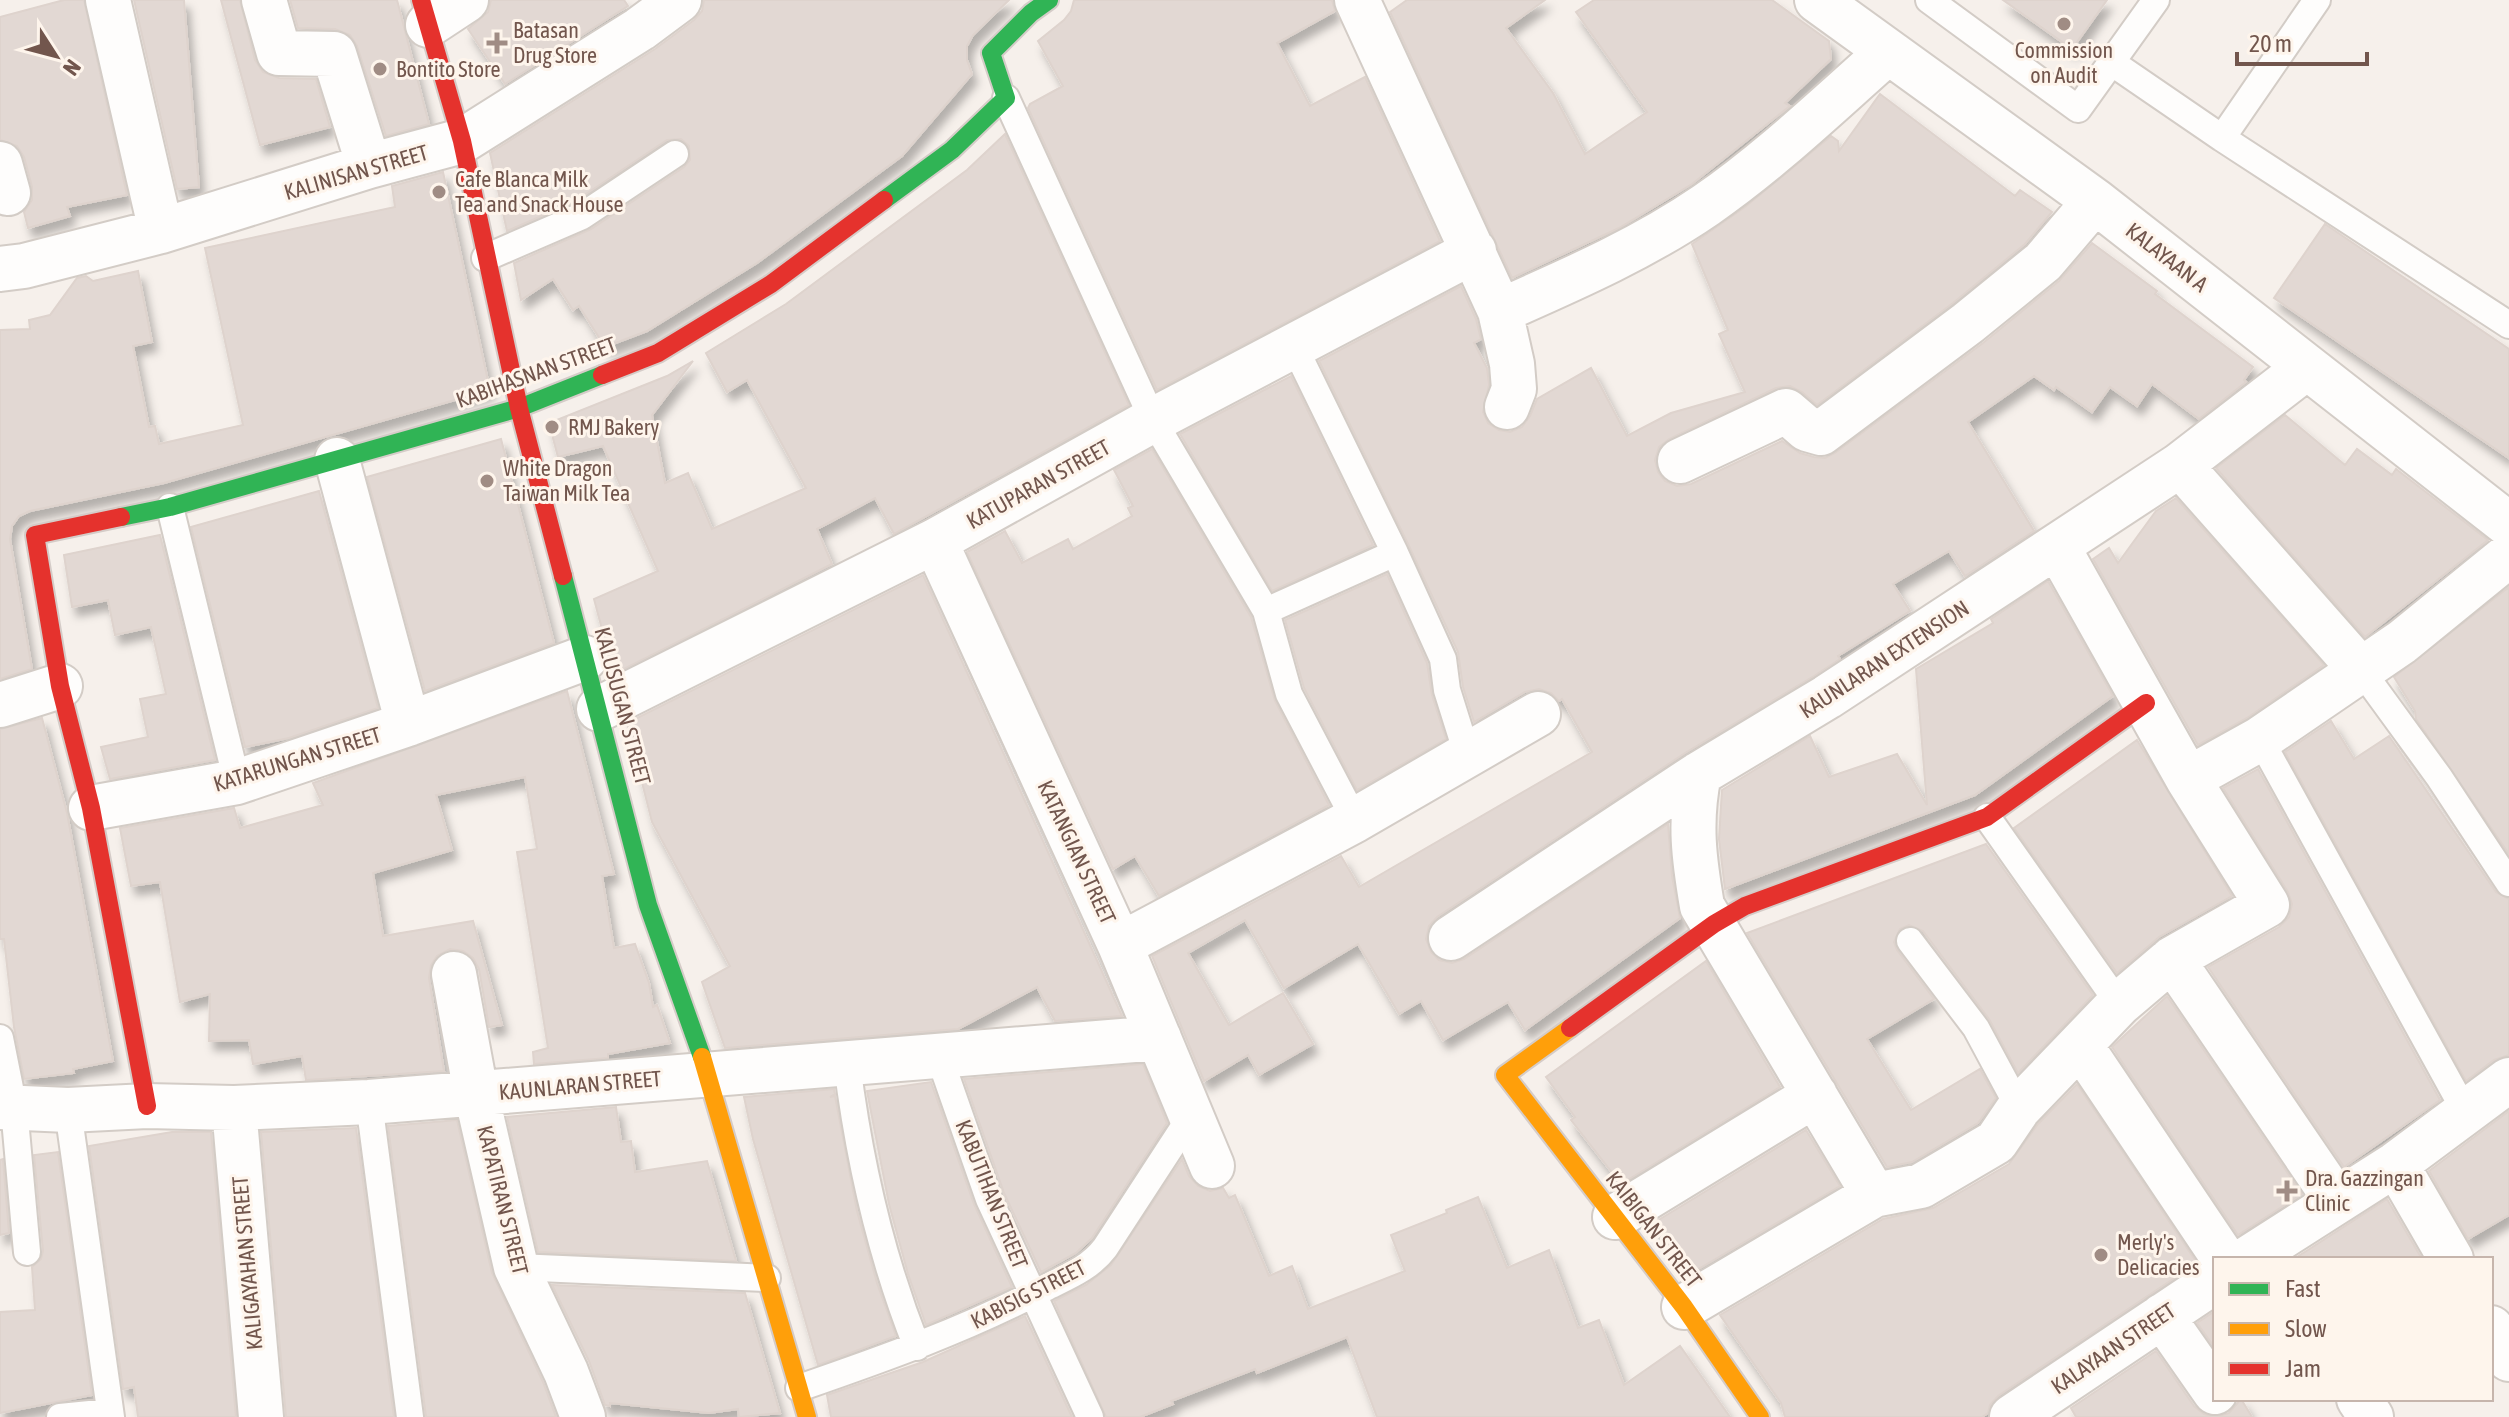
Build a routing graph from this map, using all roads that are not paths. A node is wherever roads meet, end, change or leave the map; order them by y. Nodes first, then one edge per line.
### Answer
1 (108, 0) edge
2 (264, 0) edge
3 (466, 0) edge
4 (679, 0) edge
5 (1049, 0) edge
6 (1357, 0) edge
7 (1817, 0) edge
8 (1929, 0) edge
9 (2156, 0) edge
10 (2317, 0) edge
11 (424, 13) edge
12 (1888, 52) junction
13 (2111, 62) junction
14 (1006, 98) junction
15 (2222, 138) junction
16 (462, 141) junction
17 (675, 154) dead end
18 (369, 166) junction
19 (2095, 201) junction
20 (161, 231) junction
21 (1474, 251) junction
22 (485, 258) junction
23 (0, 269) edge
24 (1500, 311) junction
25 (2509, 325) edge
26 (1294, 346) junction
27 (2307, 367) junction
28 (1507, 407) dead end
29 (519, 408) junction
30 (1153, 420) junction
31 (337, 460) junction
32 (1680, 461) dead end
33 (2180, 465) junction
34 (170, 507) junction
35 (2509, 525) edge
36 (935, 541) junction
37 (2057, 546) junction
38 (1395, 553) junction
39 (2509, 555) edge
40 (1266, 611) junction
41 (585, 658) junction
42 (2361, 670) junction
43 (60, 686) junction
44 (2146, 703) junction
45 (0, 705) edge
46 (599, 709) junction
47 (1538, 714) dead end
48 (408, 724) junction
49 (2260, 739) junction
50 (1468, 757) junction
51 (1699, 774) junction
52 (2188, 779) junction
53 (237, 782) junction
54 (91, 808) junction
55 (1987, 817) junction
56 (1355, 820) junction
57 (2509, 883) edge
58 (1714, 924) junction
59 (1451, 938) dead end
60 (1910, 941) dead end
61 (1120, 945) junction
62 (2172, 959) junction
63 (454, 974) dead end
64 (2119, 1004) junction
65 (0, 1038) edge
66 (1159, 1038) junction
67 (2081, 1046) junction
68 (939, 1056) junction
69 (847, 1064) junction
70 (708, 1075) junction
71 (2509, 1080) edge
72 (476, 1093) junction
73 (1815, 1095) junction
74 (369, 1102) junction
75 (147, 1106) junction
76 (7, 1107) edge
77 (234, 1108) junction
78 (2019, 1108) junction
79 (68, 1110) junction
80 (2466, 1113) junction
81 (1191, 1116) junction
82 (2396, 1164) junction
83 (1212, 1166) dead end
84 (1874, 1195) junction
85 (2336, 1200) junction
86 (1615, 1217) junction
87 (27, 1252) dead end
88 (2249, 1257) edge
89 (2450, 1257) edge
90 (516, 1267) junction
91 (767, 1278) junction
92 (2213, 1282) edge
93 (1033, 1295) junction
94 (1684, 1307) junction
95 (2162, 1316) junction
96 (2493, 1331) edge
97 (917, 1347) junction
98 (2509, 1359) edge
99 (799, 1388) junction
100 (2213, 1389) edge
101 (111, 1415) edge
102 (60, 1417) edge
103 (261, 1417) edge
104 (410, 1417) edge
105 (583, 1417) edge
106 (807, 1417) edge
107 (1090, 1417) edge
108 (1760, 1417) edge
109 (2012, 1417) edge

1 - 20 street
2 - 18 street
3 - 11 street
4 - 16 street, KALINISAN STREET
5 - 14 street
6 - 21 street
7 - 12 street, KALAYAAN A
8 - 13 lane
9 - 13 lane
10 - 15 lane
11 - 16 street, KALUSUGAN STREET
12 - 19 street, KALAYAAN A
12 - 24 street
13 - 15 lane
14 - 29 street, KABIHASNAN STREET
14 - 30 lane
15 - 25 lane
16 - 18 street, KALINISAN STREET
16 - 22 street, KALUSUGAN STREET
17 - 22 lane
18 - 20 street, KALINISAN STREET
19 - 27 street, KALAYAAN A
19 - 32 street
20 - 23 street, KALINISAN STREET
21 - 24 street
21 - 26 street, KATUPARAN STREET
22 - 29 street, KALUSUGAN STREET
24 - 28 street
26 - 30 street, KATUPARAN STREET
26 - 38 lane
27 - 33 street, KAUNLARAN EXTENSION
27 - 35 street, KALAYAAN A
29 - 31 street, KABIHASNAN STREET
29 - 41 street, KALUSUGAN STREET
30 - 36 street, KATUPARAN STREET
30 - 40 lane
31 - 34 street, KABIHASNAN STREET
31 - 48 street
33 - 37 street, KAUNLARAN EXTENSION
33 - 42 street
34 - 43 street, KABIHASNAN STREET
34 - 53 lane
36 - 46 street, KATUPARAN STREET
36 - 61 street, KATANGIAN STREET
37 - 44 street
37 - 51 street, KAUNLARAN EXTENSION
38 - 40 lane
38 - 50 lane
39 - 42 street
40 - 56 lane
41 - 46 street, KALUSUGAN STREET
41 - 48 street, KATARUNGAN STREET
42 - 49 street
42 - 57 lane
43 - 45 street
43 - 54 street
44 - 52 street
44 - 55 street
46 - 70 street, KALUSUGAN STREET
47 - 50 street
48 - 53 street, KATARUNGAN STREET
49 - 52 street
49 - 80 lane
50 - 56 street
51 - 58 street
51 - 59 street, KAUNLARAN EXTENSION
52 - 62 street
53 - 54 street, KATARUNGAN STREET
54 - 75 street
55 - 58 street
55 - 64 lane
56 - 61 street
58 - 73 street
58 - 86 street, KAIBIGAN STREET
60 - 78 lane
61 - 66 street, KATANGIAN STREET
62 - 64 street
62 - 85 street
63 - 72 street, KAPATIRAN STREET
64 - 67 street
65 - 76 lane
66 - 68 street, KAUNLARAN STREET
66 - 81 street, KATANGIAN STREET
67 - 78 street
67 - 88 street
68 - 69 street, KAUNLARAN STREET
68 - 93 lane, KABUTIHAN STREET
69 - 70 street, KAUNLARAN STREET
69 - 97 lane
70 - 72 street, KAUNLARAN STREET
70 - 91 street, KALUSUGAN STREET
71 - 80 street
72 - 74 street, KAUNLARAN STREET
72 - 90 street, KAPATIRAN STREET
73 - 84 street
73 - 86 street
74 - 77 street, KAUNLARAN STREET
74 - 104 lane
75 - 77 street, KAUNLARAN STREET
75 - 79 street, KAUNLARAN STREET
76 - 79 street, KAUNLARAN STREET
76 - 87 lane
77 - 103 street, KALIGAYAHAN STREET
78 - 84 street
79 - 101 lane
80 - 82 street
81 - 83 street, KATANGIAN STREET
81 - 93 lane, KABISIG STREET
82 - 85 street
82 - 89 street
84 - 94 street
85 - 88 street
86 - 94 street, KAIBIGAN STREET
90 - 91 lane
90 - 105 street, KAPATIRAN STREET
91 - 99 street, KALUSUGAN STREET
92 - 95 street, KALAYAAN STREET
93 - 97 lane, KABISIG STREET
93 - 107 lane, KABUTIHAN STREET
94 - 108 street, KAIBIGAN STREET
95 - 100 street
95 - 109 street, KALAYAAN STREET
96 - 98 street
97 - 99 lane, KABISIG STREET
99 - 106 street, KALUSUGAN STREET
101 - 102 lane

